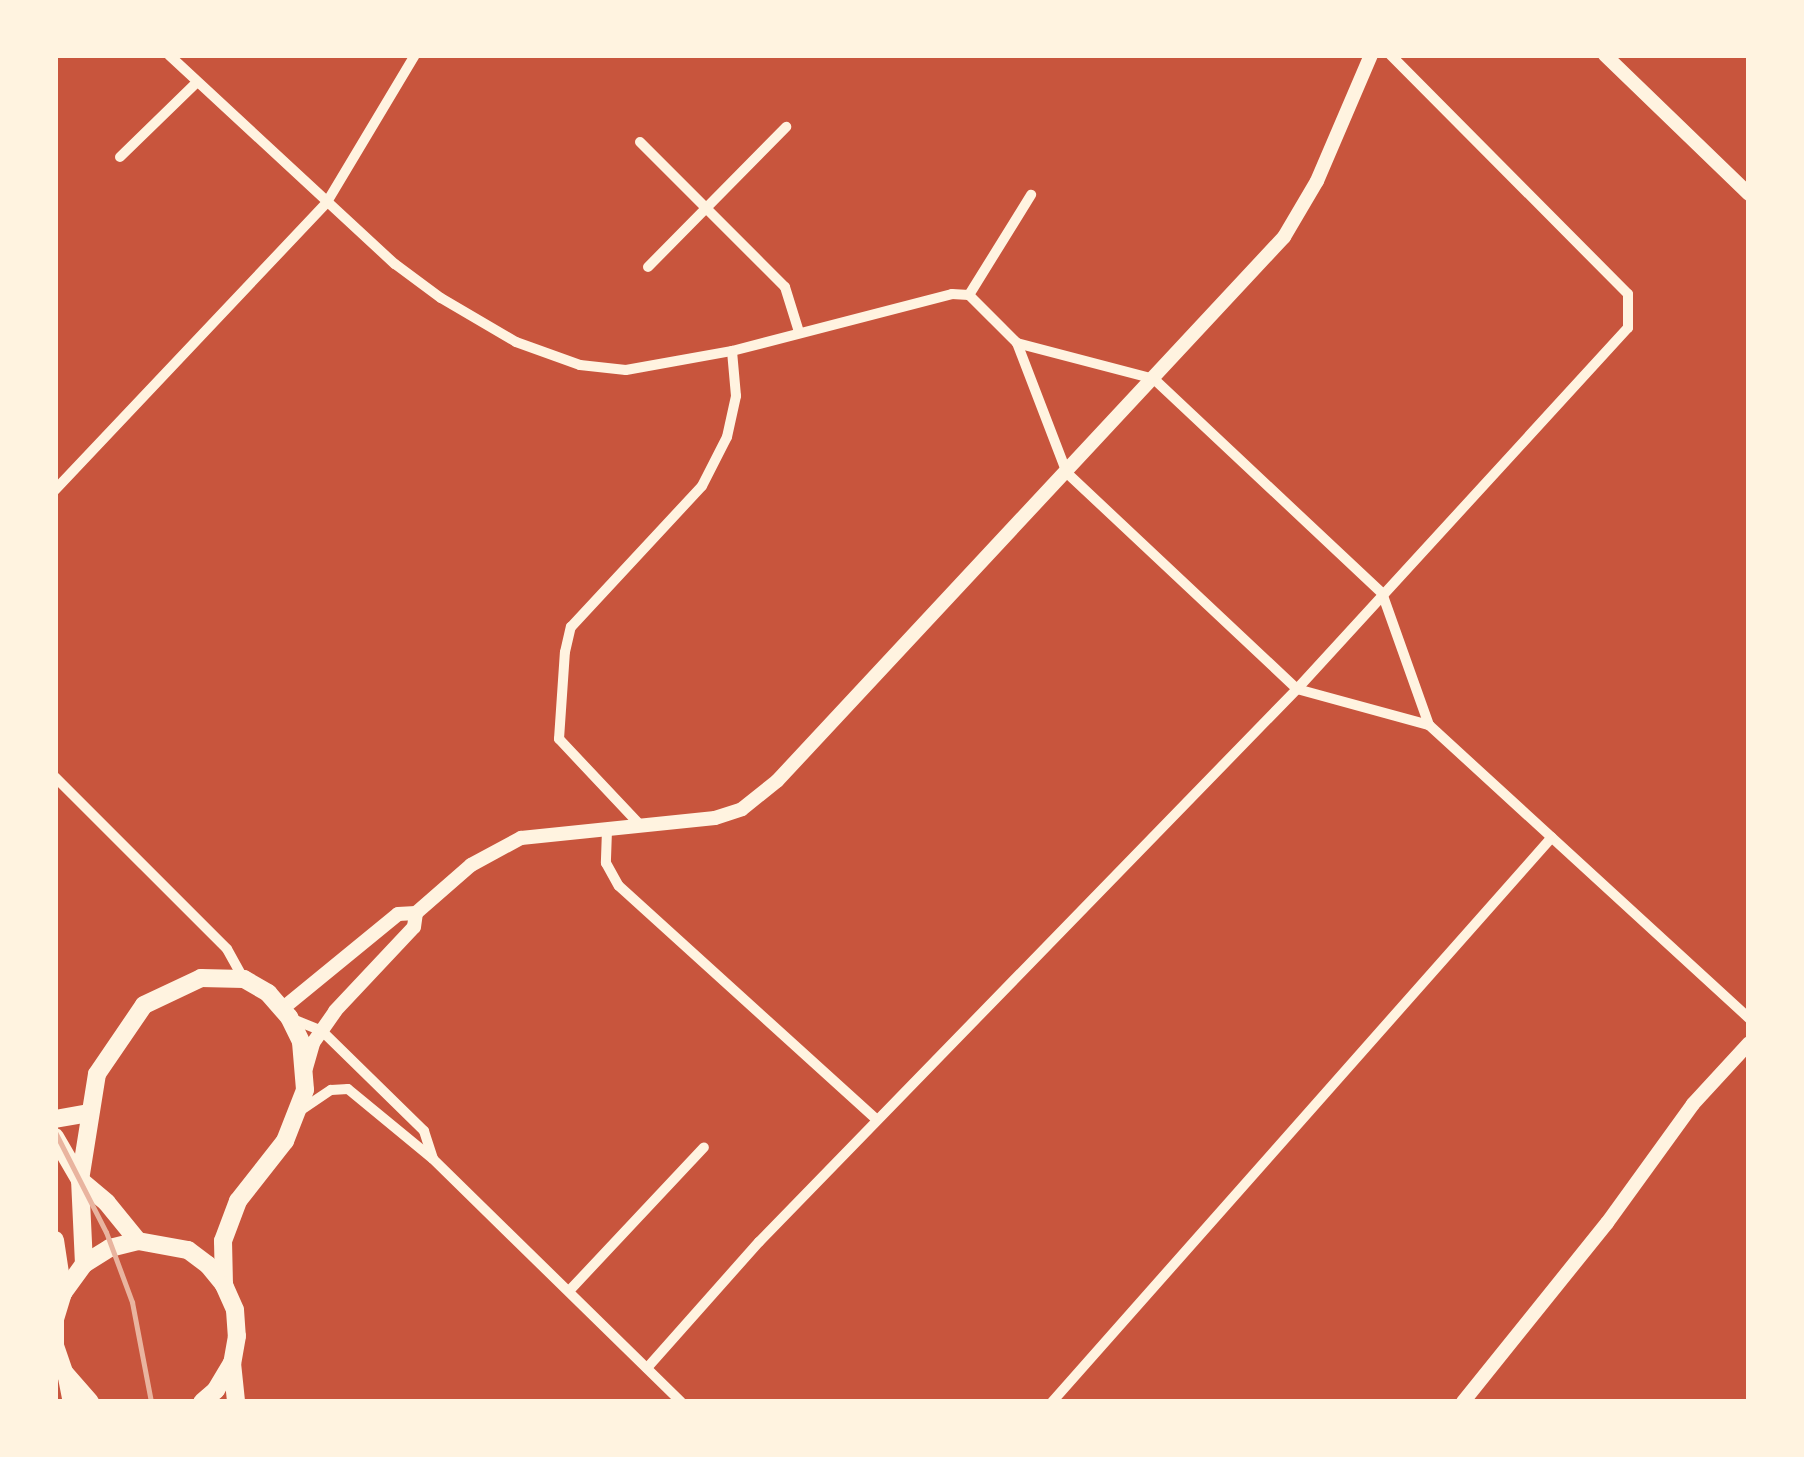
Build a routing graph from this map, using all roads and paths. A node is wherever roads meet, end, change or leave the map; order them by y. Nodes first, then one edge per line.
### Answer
1 (169, 55) edge
2 (415, 55) edge
3 (1371, 55) edge
4 (1391, 55) edge
5 (1605, 55) edge
6 (1628, 55) edge
7 (1619, 68) junction
8 (198, 82) junction
9 (786, 127) dead end
10 (640, 142) dead end
11 (120, 157) dead end
12 (1749, 194) edge
13 (1031, 195) dead end
14 (327, 202) junction
15 (707, 207) junction
16 (648, 268) dead end
17 (969, 295) junction
18 (799, 332) junction
19 (1017, 343) junction
20 (732, 351) junction
21 (1154, 379) junction
22 (1067, 473) junction
23 (55, 490) edge
24 (1382, 593) junction
25 (1297, 689) junction
26 (1429, 724) junction
27 (55, 776) edge
28 (643, 828) junction
29 (606, 830) junction
30 (1552, 837) junction
31 (416, 913) junction
32 (244, 979) junction
33 (285, 1013) junction
34 (1749, 1018) edge
35 (322, 1032) junction
36 (1749, 1043) edge
37 (306, 1068) junction
38 (301, 1110) junction
39 (88, 1112) junction
40 (55, 1119) edge
41 (877, 1120) junction
42 (55, 1137) edge
43 (704, 1146) dead end
44 (433, 1159) junction
45 (80, 1180) junction
46 (55, 1240) edge
47 (138, 1241) junction
48 (84, 1264) junction
49 (224, 1284) junction
50 (568, 1291) junction
51 (63, 1293) junction
52 (232, 1363) junction
53 (647, 1368) junction
54 (64, 1372) junction
55 (70, 1402) edge
56 (90, 1402) edge
57 (202, 1402) edge
58 (236, 1402) edge
59 (681, 1402) edge
60 (1052, 1402) edge
61 (1463, 1402) edge

1 - 8 street
2 - 14 street
3 - 21 street
4 - 24 street
5 - 7 street
6 - 7 street
7 - 12 street
8 - 11 street
8 - 14 street
9 - 15 street
10 - 15 street
13 - 17 street
14 - 20 street
14 - 23 street
15 - 16 street
15 - 18 street
17 - 18 street
17 - 19 street
18 - 20 street
19 - 21 street
19 - 22 street
20 - 28 street
21 - 22 street
21 - 24 street
22 - 25 street
22 - 28 street
24 - 25 street
24 - 26 street
25 - 26 street
25 - 41 street
26 - 30 street
27 - 32 street
28 - 29 street
29 - 31 street
29 - 41 street
30 - 34 street
30 - 60 street
31 - 33 street
31 - 35 street
32 - 33 main road
32 - 39 main road
33 - 35 street
33 - 37 main road
35 - 37 street
35 - 44 street
36 - 61 street
37 - 38 main road
38 - 44 street
38 - 49 main road
39 - 40 main road
39 - 45 main road
41 - 53 street
42 - 45 main road
43 - 50 street
44 - 50 street
45 - 47 main road
45 - 48 main road
46 - 51 main road
47 - 48 main road
47 - 49 main road
48 - 51 main road
49 - 52 main road
50 - 53 street
51 - 54 main road
52 - 57 main road
52 - 58 main road
53 - 59 street
54 - 55 main road
54 - 56 main road

